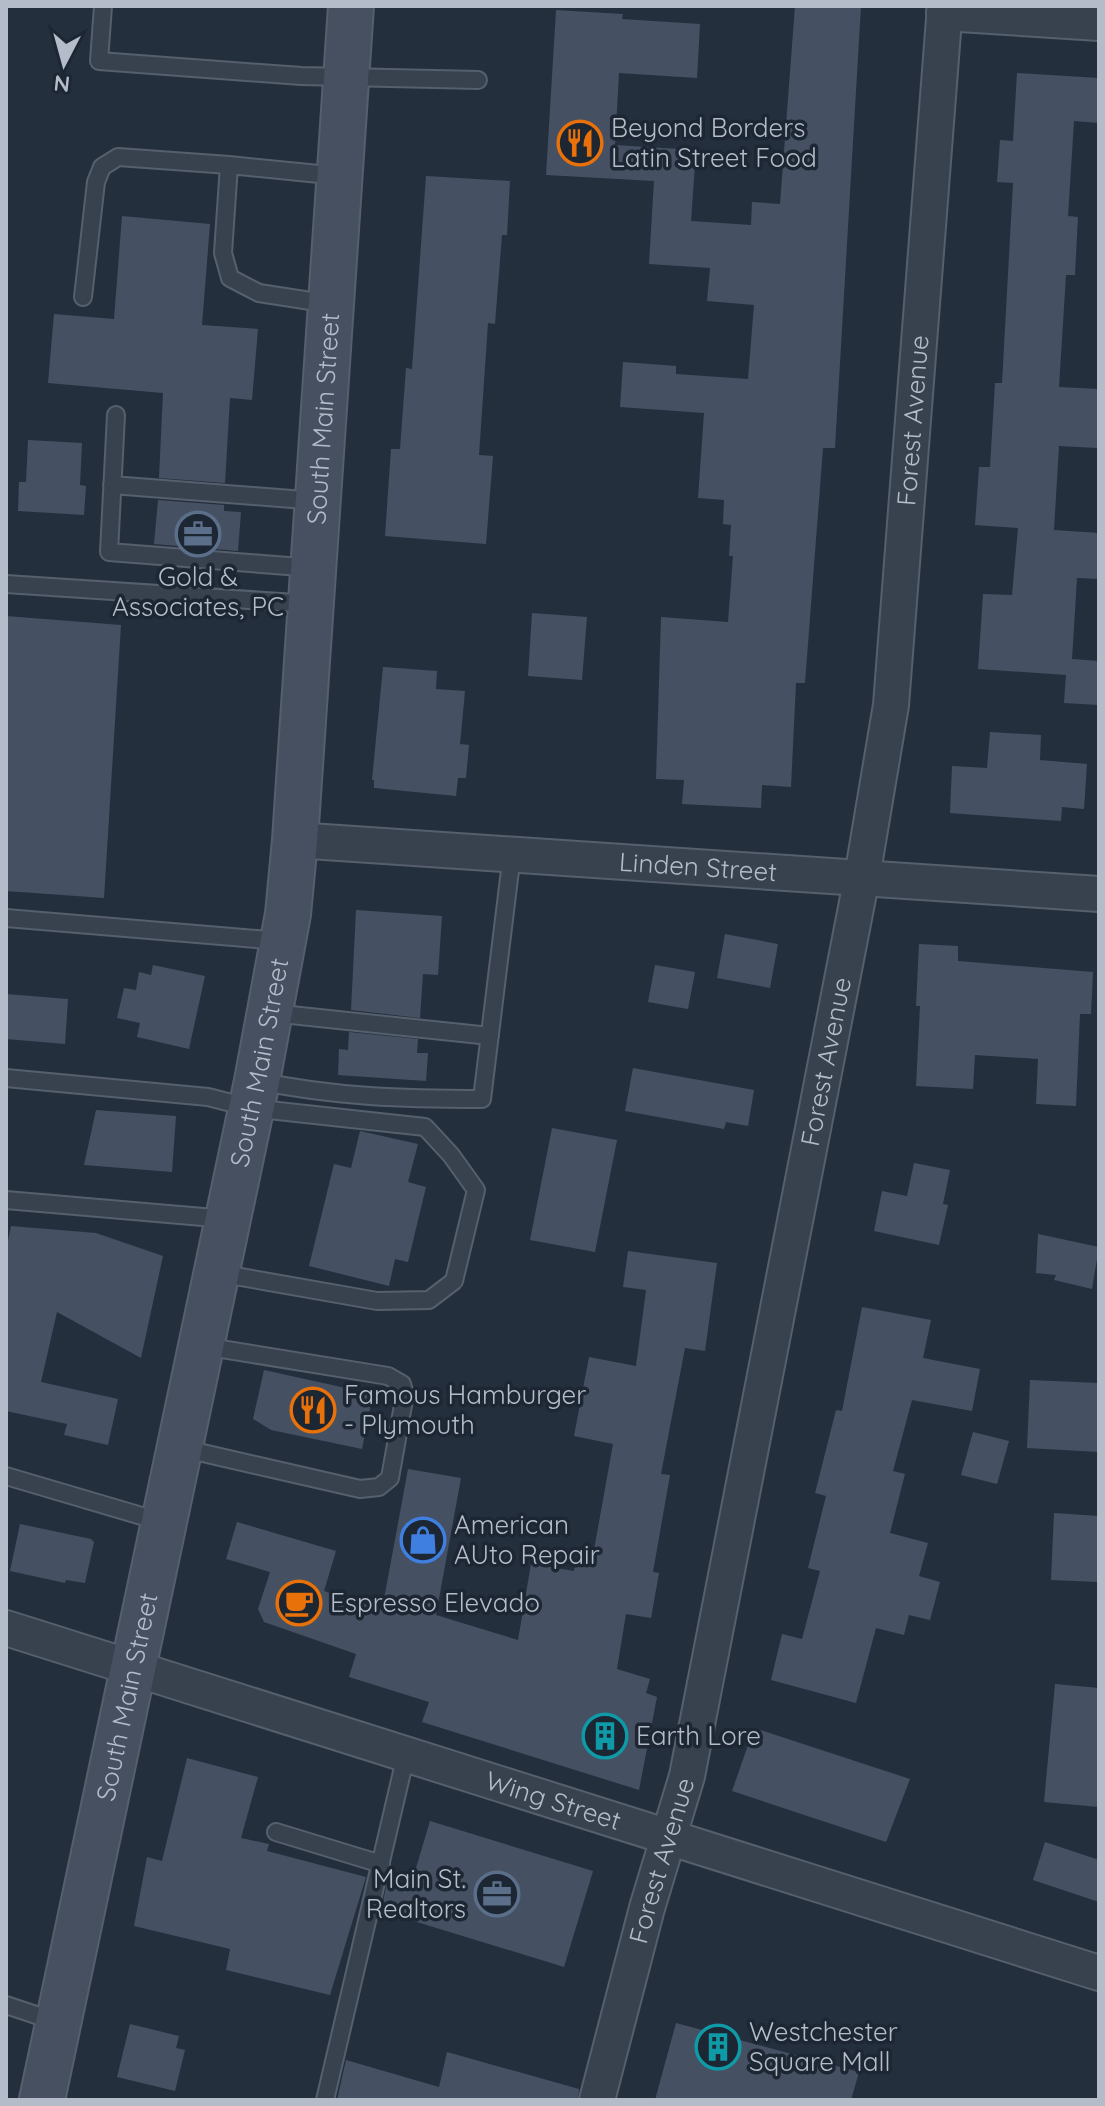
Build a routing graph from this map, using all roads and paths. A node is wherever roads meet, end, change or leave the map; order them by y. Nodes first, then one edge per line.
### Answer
1 (103, 6) edge
2 (351, 6) edge
3 (945, 10) edge
4 (1099, 23) edge
5 (346, 78) junction
6 (478, 80) dead end
7 (229, 165) junction
8 (340, 176) junction
9 (83, 297) dead end
10 (332, 304) junction
11 (116, 415) dead end
12 (112, 485) junction
13 (319, 501) junction
14 (6, 584) edge
15 (314, 586) junction
16 (295, 840) junction
17 (512, 854) junction
18 (862, 877) junction
19 (1099, 894) edge
20 (6, 918) edge
21 (283, 942) junction
22 (270, 1012) junction
23 (490, 1036) junction
24 (6, 1078) edge
25 (254, 1094) junction
26 (6, 1200) edge
27 (228, 1219) junction
28 (216, 1272) junction
29 (201, 1345) junction
30 (178, 1448) junction
31 (6, 1476) edge
32 (164, 1523) junction
33 (6, 1628) edge
34 (133, 1669) junction
35 (406, 1755) junction
36 (276, 1832) dead end
37 (668, 1838) junction
38 (381, 1864) junction
39 (1099, 1973) edge
40 (6, 2005) edge
41 (59, 2022) junction
42 (42, 2100) edge
43 (325, 2100) edge
44 (597, 2100) edge

1 - 5 lane
2 - 5 main road, South Main Street
3 - 4 street
3 - 18 street, Forest Avenue
5 - 6 lane
5 - 8 main road, South Main Street
7 - 8 lane
7 - 9 lane
7 - 10 lane
8 - 10 main road, South Main Street
10 - 13 main road, South Main Street
11 - 12 lane
12 - 13 lane
12 - 15 lane
13 - 15 main road, South Main Street
14 - 15 lane
15 - 16 main road, South Main Street
16 - 17 street, Linden Street
16 - 21 main road, South Main Street
17 - 18 street, Linden Street
17 - 23 lane
18 - 19 street, Linden Street
18 - 37 street, Forest Avenue
20 - 21 lane
21 - 22 main road, South Main Street
22 - 23 lane
22 - 25 main road, South Main Street
23 - 25 lane
24 - 25 lane
25 - 27 main road, South Main Street
25 - 28 lane
26 - 27 lane
27 - 28 main road, South Main Street
28 - 29 main road, South Main Street
29 - 30 main road, South Main Street
29 - 30 lane
30 - 32 main road, South Main Street
31 - 32 lane
32 - 34 main road, South Main Street
33 - 34 street, Wing Street
34 - 35 street, Wing Street
34 - 41 main road, South Main Street
35 - 37 street, Wing Street
35 - 38 lane
36 - 38 lane
37 - 39 street, Wing Street
37 - 44 street, Forest Avenue
38 - 43 lane
40 - 41 lane
41 - 42 main road, South Main Street

